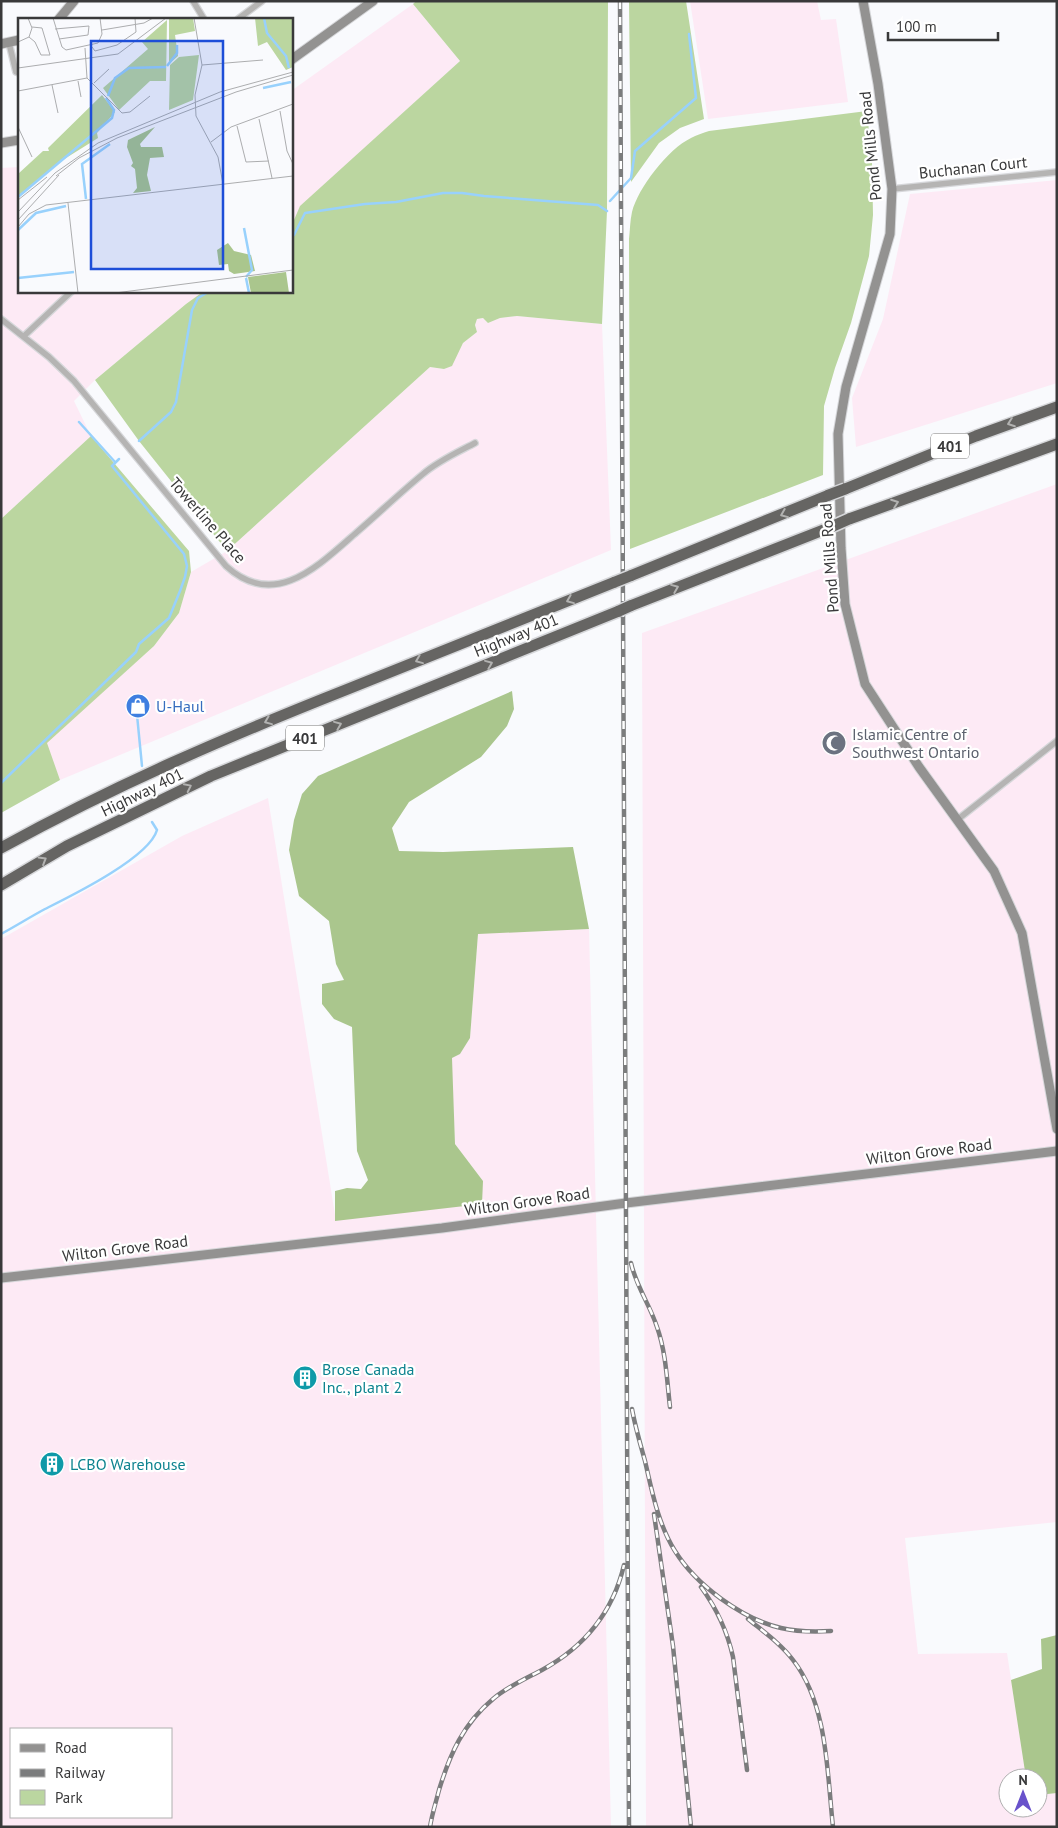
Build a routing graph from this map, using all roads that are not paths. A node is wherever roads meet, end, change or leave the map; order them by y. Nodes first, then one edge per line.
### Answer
1 (74, 1) edge
2 (193, 1) edge
3 (262, 1) edge
4 (373, 1) edge
5 (863, 1) edge
6 (60, 18) edge
7 (203, 18) edge
8 (239, 18) edge
9 (18, 40) edge
10 (5, 44) edge
11 (292, 59) edge
12 (18, 73) edge
13 (18, 140) edge
14 (1, 143) edge
15 (1057, 172) edge
16 (892, 189) junction
17 (71, 292) edge
18 (1, 319) edge
19 (24, 336) junction
20 (1057, 407) edge
21 (475, 443) dead end
22 (1057, 444) edge
23 (1057, 741) edge
24 (957, 820) junction
25 (1, 848) edge
26 (1, 885) edge
27 (1057, 1130) edge
28 (1057, 1151) edge
29 (1, 1278) edge

1 - 6 main road
2 - 7 street
3 - 8 street
4 - 11 main road
5 - 16 main road, Pond Mills Road
9 - 10 main road
10 - 12 street
13 - 14 main road
15 - 16 street, Buchanan Court
16 - 24 main road, Pond Mills Road
17 - 19 street
18 - 19 street, Towerline Place
19 - 21 street, Towerline Place
20 -> 25 highway, Highway 401 / 401, bridge
26 -> 22 highway, Highway 401 / 401, bridge
23 - 24 street
24 - 27 main road, Pond Mills Road
28 - 29 main road, Wilton Grove Road

